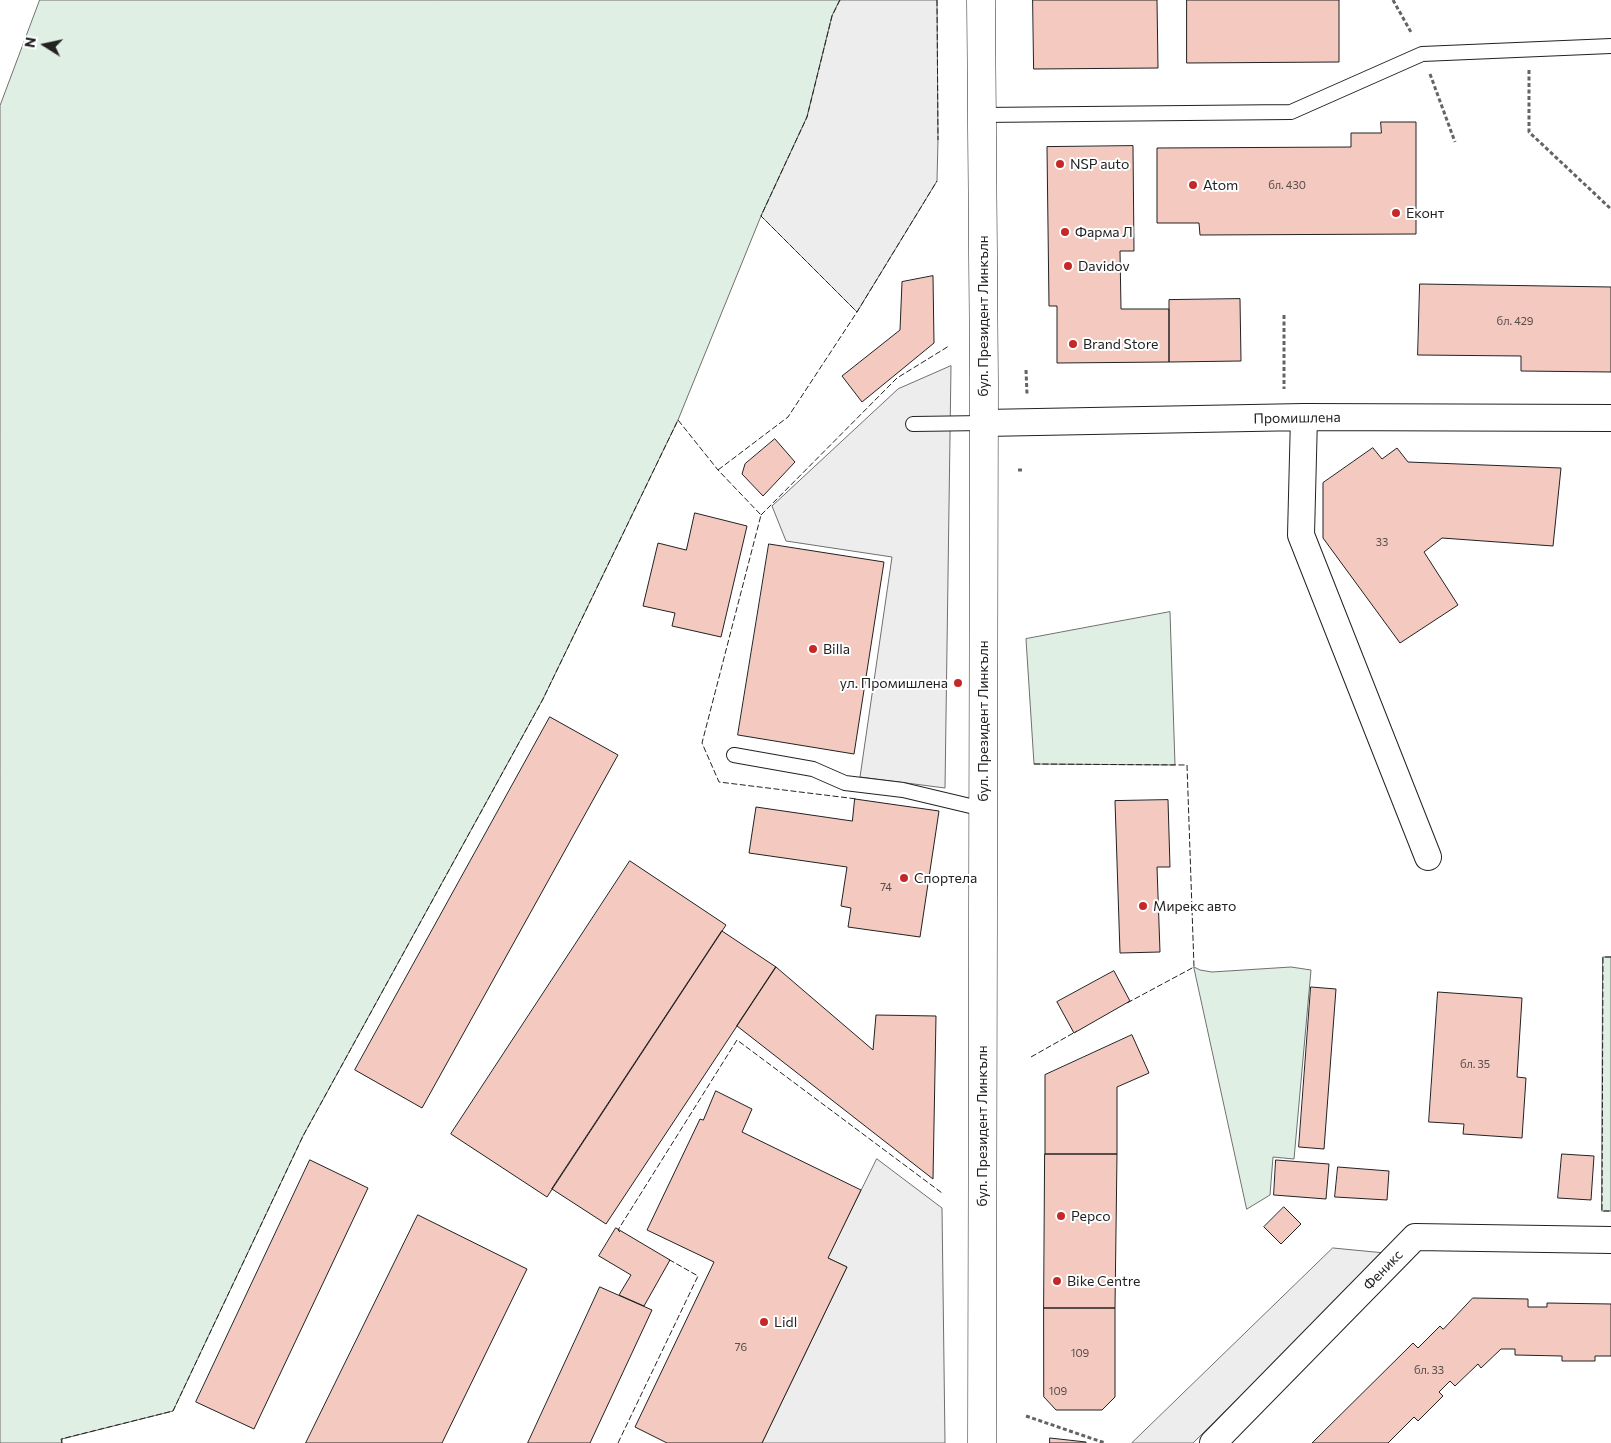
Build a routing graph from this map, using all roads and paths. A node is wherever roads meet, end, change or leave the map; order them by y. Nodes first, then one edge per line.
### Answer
1 (980, 0) edge
2 (1394, 0) edge
3 (1611, 46) edge
4 (1530, 50) junction
5 (1422, 54) junction
6 (981, 115) junction
7 (1455, 142) dead end
8 (1611, 209) edge
9 (1284, 316) dead end
10 (1026, 370) dead end
11 (1027, 395) dead end
12 (1294, 417) junction
13 (1611, 418) edge
14 (984, 423) junction
15 (913, 424) dead end
16 (1018, 470) dead end
17 (1023, 470) dead end
18 (734, 755) dead end
19 (983, 809) junction
20 (1428, 857) dead end
21 (1611, 1240) edge
22 (1026, 1416) dead end
23 (982, 1443) edge
24 (1105, 1443) edge
25 (1213, 1443) edge

1 - 6 street, бул. Президент Линкълн
2 - 5 path
3 - 4 lane
4 - 5 lane
4 - 8 path
5 - 6 lane
5 - 7 path
6 - 14 street, бул. Президент Линкълн
9 - 12 path
10 - 11 path
12 - 13 street, Промишлена
12 - 14 street, Промишлена
12 - 20 street
14 - 15 lane
14 - 19 street, бул. Президент Линкълн
16 - 17 path
18 - 19 lane
19 - 23 street, бул. Президент Линкълн
21 - 25 street, Феникс
22 - 24 path

